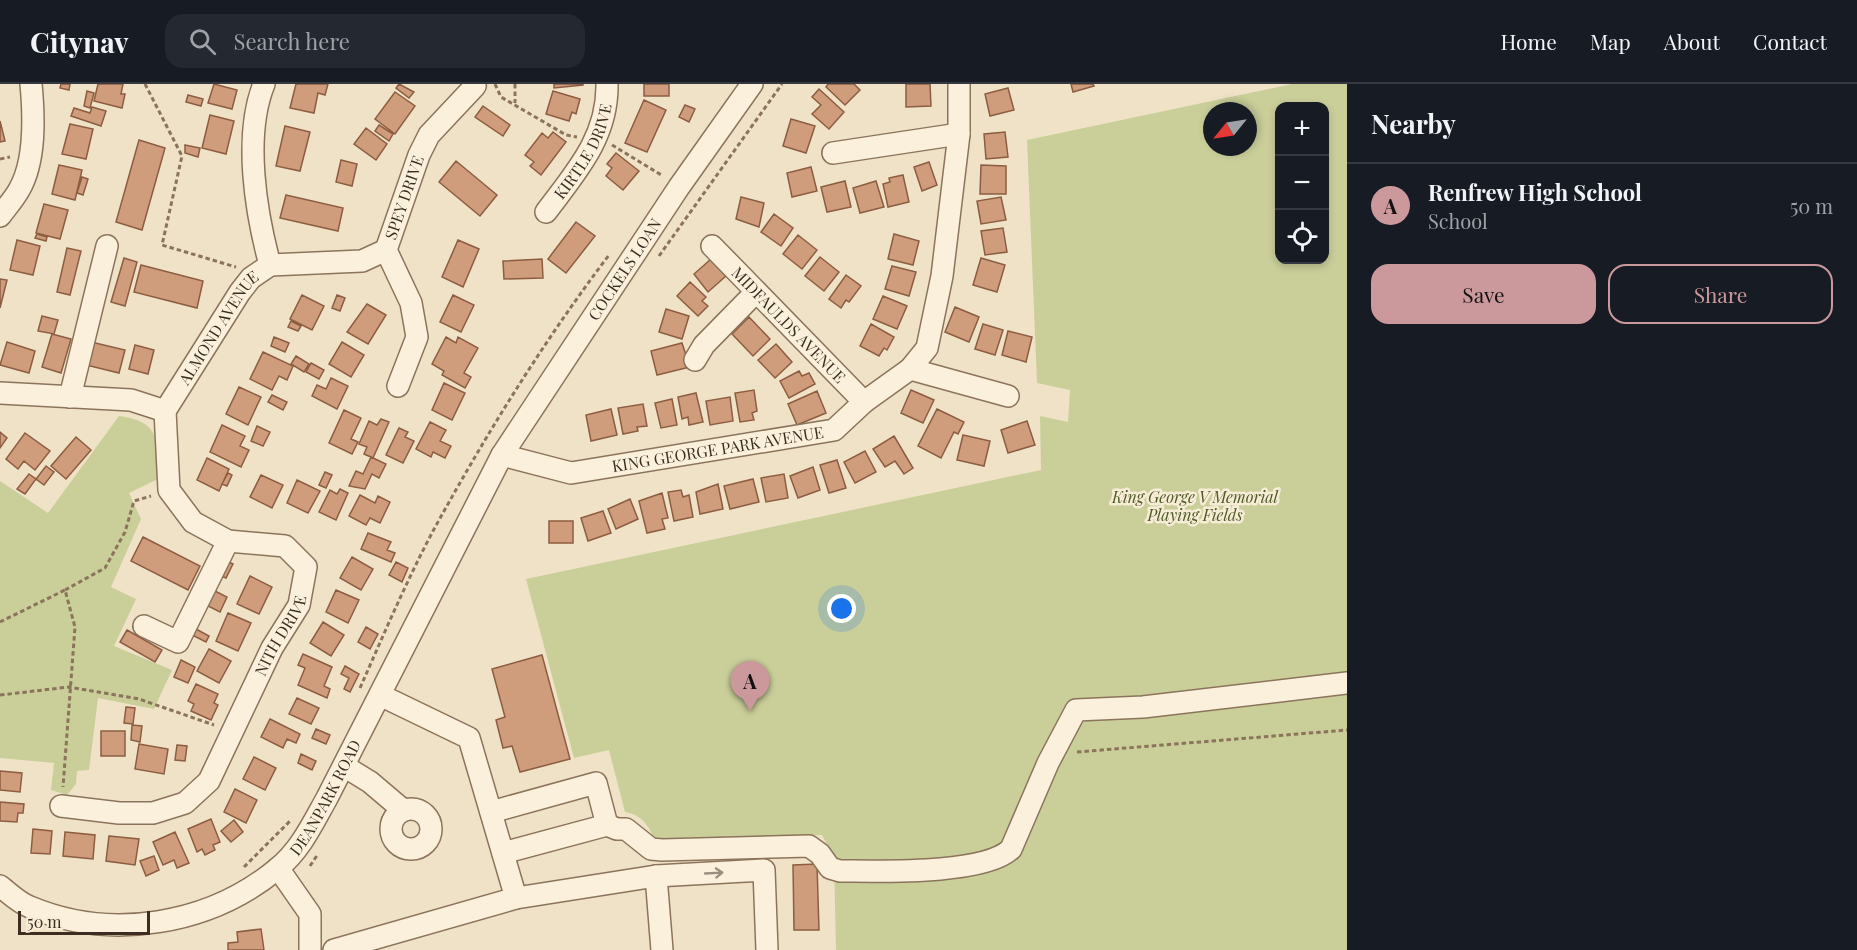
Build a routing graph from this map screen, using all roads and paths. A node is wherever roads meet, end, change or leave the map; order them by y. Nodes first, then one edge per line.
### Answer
1 (31, 84) edge
2 (145, 84) edge
3 (264, 84) edge
4 (474, 84) edge
5 (515, 84) edge
6 (607, 84) edge
7 (752, 84) edge
8 (959, 84) edge
9 (515, 103) dead end
10 (959, 134) junction
11 (833, 153) dead end
12 (546, 212) dead end
13 (0, 216) edge
14 (107, 246) dead end
15 (712, 246) dead end
16 (386, 250) junction
17 (610, 253) dead end
18 (270, 265) junction
19 (251, 278) junction
20 (756, 292) junction
21 (695, 360) dead end
22 (910, 369) junction
23 (398, 386) dead end
24 (0, 393) edge
25 (1008, 396) dead end
26 (70, 398) junction
27 (864, 402) junction
28 (165, 411) junction
29 (502, 455) junction
30 (169, 490) junction
31 (228, 541) junction
32 (65, 590) junction
33 (0, 622) edge
34 (144, 626) dead end
35 (1347, 683) edge
36 (69, 687) junction
37 (359, 689) dead end
38 (0, 695) edge
39 (380, 695) junction
40 (1347, 730) edge
41 (232, 732) junction
42 (1052, 754) junction
43 (344, 766) junction
44 (61, 807) joint
45 (403, 810) dead end
46 (491, 812) junction
47 (294, 817) dead end
48 (607, 825) junction
49 (503, 853) junction
50 (278, 868) junction
51 (240, 870) dead end
52 (656, 876) junction
53 (0, 886) edge
54 (516, 898) junction
55 (310, 950) edge
56 (334, 950) edge
57 (662, 950) edge
58 (767, 950) edge

1 - 13 street
2 - 19 path
3 - 18 street, ALMOND AVENUE
4 - 16 street, SPEY DRIVE
5 - 9 path
6 - 12 street, KIRTLE DRIVE
7 - 29 street, COCKELS LOAN
8 - 10 street, KING GEORGE PARK AVENUE
10 - 11 street
10 - 22 street, KING GEORGE PARK AVENUE
14 - 26 street
15 - 20 street, MIDFAULDS AVENUE
16 - 18 street, SPEY DRIVE
16 - 23 street
17 - 37 path
18 - 19 street, ALMOND AVENUE
19 - 28 street, ALMOND AVENUE
20 - 21 street
20 - 27 street, MIDFAULDS AVENUE
22 - 25 street
22 - 27 street, KING GEORGE PARK AVENUE
24 - 26 street
26 - 28 street
27 - 29 street, KING GEORGE PARK AVENUE
28 - 30 street
29 - 39 street, DEANPARK ROAD
30 - 31 street, NITH DRIVE
30 - 32 path
31 - 34 street
31 - 41 street, NITH DRIVE
32 - 33 path
32 - 36 path
35 - 42 street
36 - 38 path
36 - 41 path
36 - 44 path
39 - 43 street, DEANPARK ROAD
39 - 46 street
40 - 42 path
41 - 44 street, NITH DRIVE
42 - 48 street
43 - 45 street
43 - 50 street, DEANPARK ROAD
46 - 48 street
46 - 49 street
47 - 51 path
48 - 49 street
49 - 54 street
50 - 53 street, DEANPARK ROAD
50 - 55 street
52 - 54 street
52 - 57 street
52 -> 58 street
54 - 56 street

